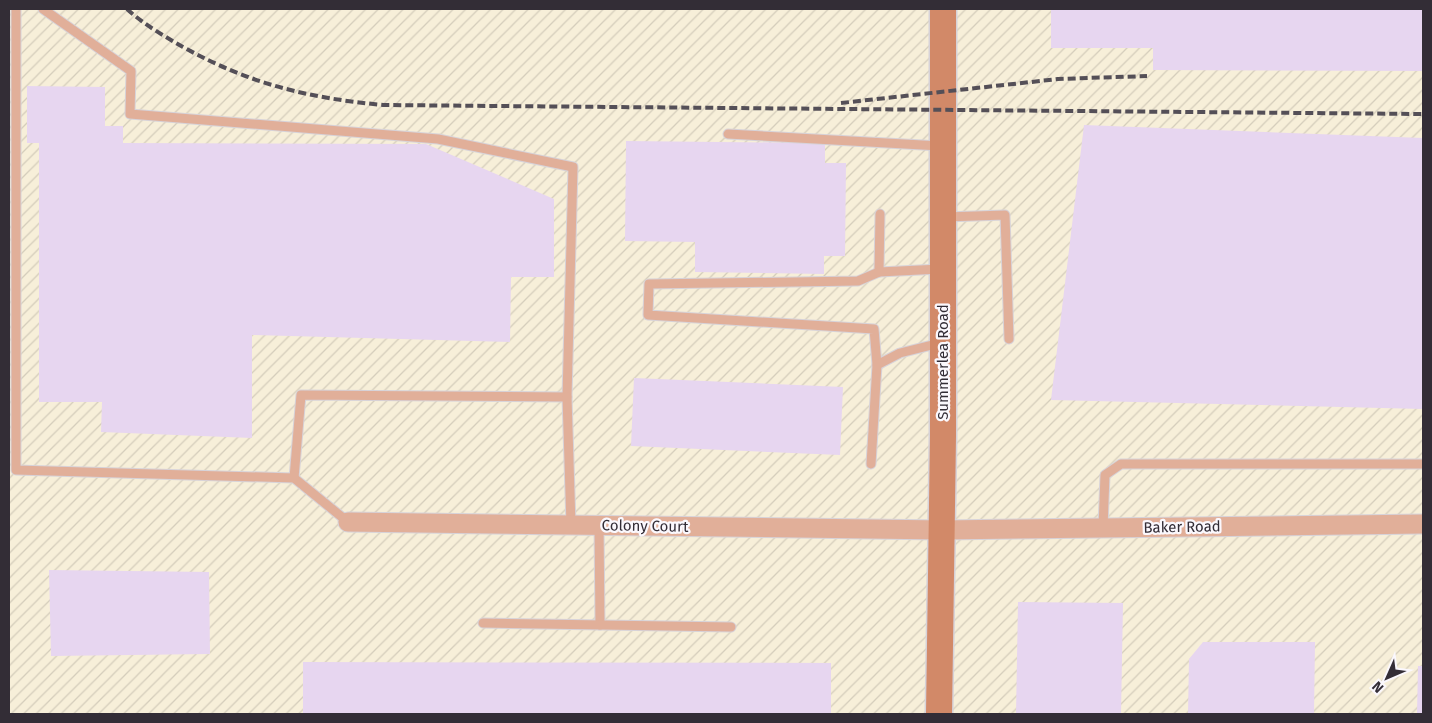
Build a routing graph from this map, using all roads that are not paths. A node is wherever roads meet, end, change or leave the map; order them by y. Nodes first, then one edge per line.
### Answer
1 (16, 9) edge
2 (43, 9) edge
3 (943, 9) edge
4 (728, 134) dead end
5 (943, 146) junction
6 (880, 214) dead end
7 (943, 217) junction
8 (943, 269) junction
9 (879, 272) junction
10 (1008, 339) dead end
11 (943, 342) junction
12 (877, 365) junction
13 (567, 398) junction
14 (871, 464) dead end
15 (1423, 464) edge
16 (294, 478) junction
17 (348, 522) joint
18 (571, 524) junction
19 (1423, 524) edge
20 (599, 525) junction
21 (1103, 528) junction
22 (942, 530) junction
23 (483, 623) dead end
24 (600, 625) junction
25 (731, 627) dead end
26 (939, 714) edge

1 - 16 lane
2 - 13 lane
3 - 5 street, Summerlea Road
4 - 5 lane
5 - 7 street, Summerlea Road
6 - 9 lane
7 - 8 street, Summerlea Road
7 - 10 lane
8 - 9 lane
8 - 11 street, Summerlea Road
9 - 12 lane
11 - 12 lane
11 - 22 street, Summerlea Road
12 - 14 lane
13 - 16 lane
13 - 18 lane
15 - 21 lane
16 - 17 lane
17 - 18 street, Colony Court
18 - 20 street, Colony Court
19 - 21 street, Baker Road
20 - 22 street, Colony Court
20 - 24 lane
21 - 22 street, Baker Road
22 - 26 street, Summerlea Road
23 - 24 lane
24 - 25 lane

